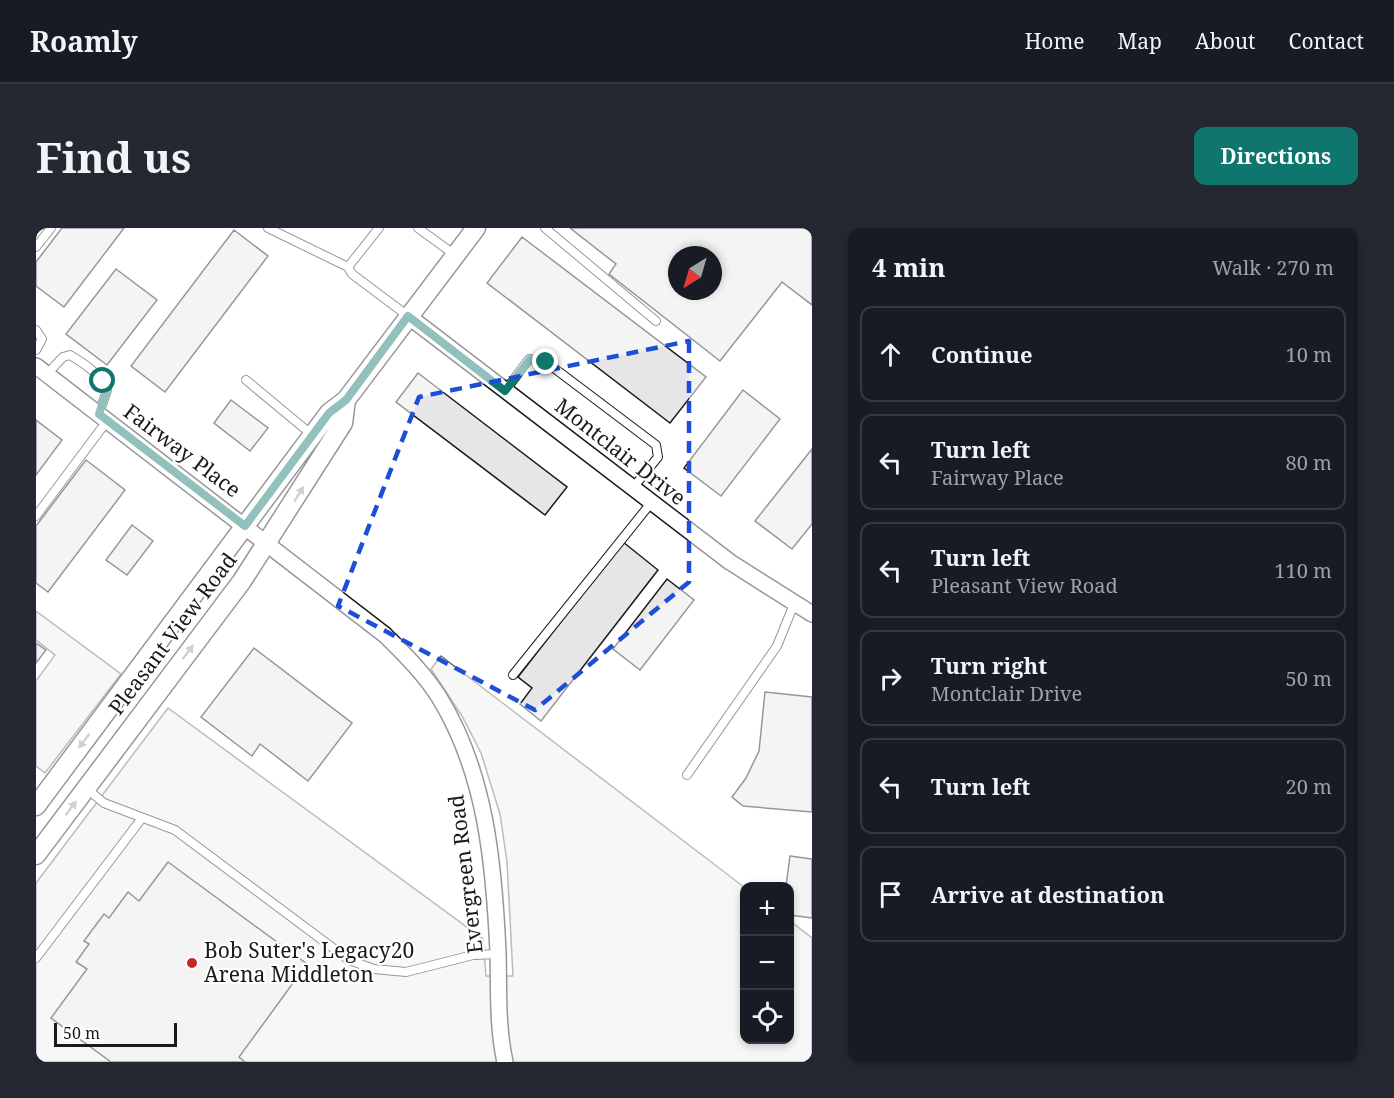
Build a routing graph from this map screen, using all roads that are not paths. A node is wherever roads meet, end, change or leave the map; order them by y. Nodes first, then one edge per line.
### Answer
1 (51, 228) edge
2 (268, 228) edge
3 (379, 228) edge
4 (418, 228) edge
5 (476, 228) edge
6 (544, 228) edge
7 (36, 247) edge
8 (455, 255) junction
9 (348, 267) junction
10 (408, 316) junction
11 (656, 321) dead end
12 (36, 330) edge
13 (36, 350) edge
14 (41, 370) edge
15 (246, 380) dead end
16 (505, 391) junction
17 (346, 400) junction
18 (103, 417) junction
19 (312, 435) junction
20 (632, 489) junction
21 (651, 503) junction
22 (36, 516) edge
23 (245, 526) junction
24 (269, 543) junction
25 (794, 604) junction
26 (812, 614) edge
27 (513, 675) dead end
28 (687, 775) dead end
29 (86, 788) junction
30 (36, 806) edge
31 (142, 818) junction
32 (36, 855) edge
33 (498, 954) junction
34 (36, 958) edge
35 (505, 1062) edge

1 - 7 lane
2 - 9 lane
3 - 9 lane
4 - 8 lane
5 - 8 street, Pleasant View Road
6 - 11 lane
8 - 10 street, Pleasant View Road
9 - 10 lane
10 - 16 street, Montclair Drive
10 - 17 street, Pleasant View Road
12 - 13 lane
14 - 18 street, Fairway Place
14 - 18 lane
15 - 19 lane
16 - 20 street, Montclair Drive
16 - 20 lane
17 - 19 street, Pleasant View Road
24 -> 17 street, Pleasant View Road
18 - 22 lane
18 - 23 street, Fairway Place
19 - 23 street, Pleasant View Road
20 - 21 street, Montclair Drive
21 - 25 street, Montclair Drive
21 - 27 lane
23 - 24 street, Evergreen Road
23 -> 30 street, Pleasant View Road
29 -> 24 street, Pleasant View Road
24 - 33 street, Evergreen Road
25 - 26 street, Montclair Drive
25 - 28 lane
29 - 31 lane
32 -> 29 street, Pleasant View Road
31 - 33 lane
31 - 34 lane
33 - 35 street, Evergreen Road

